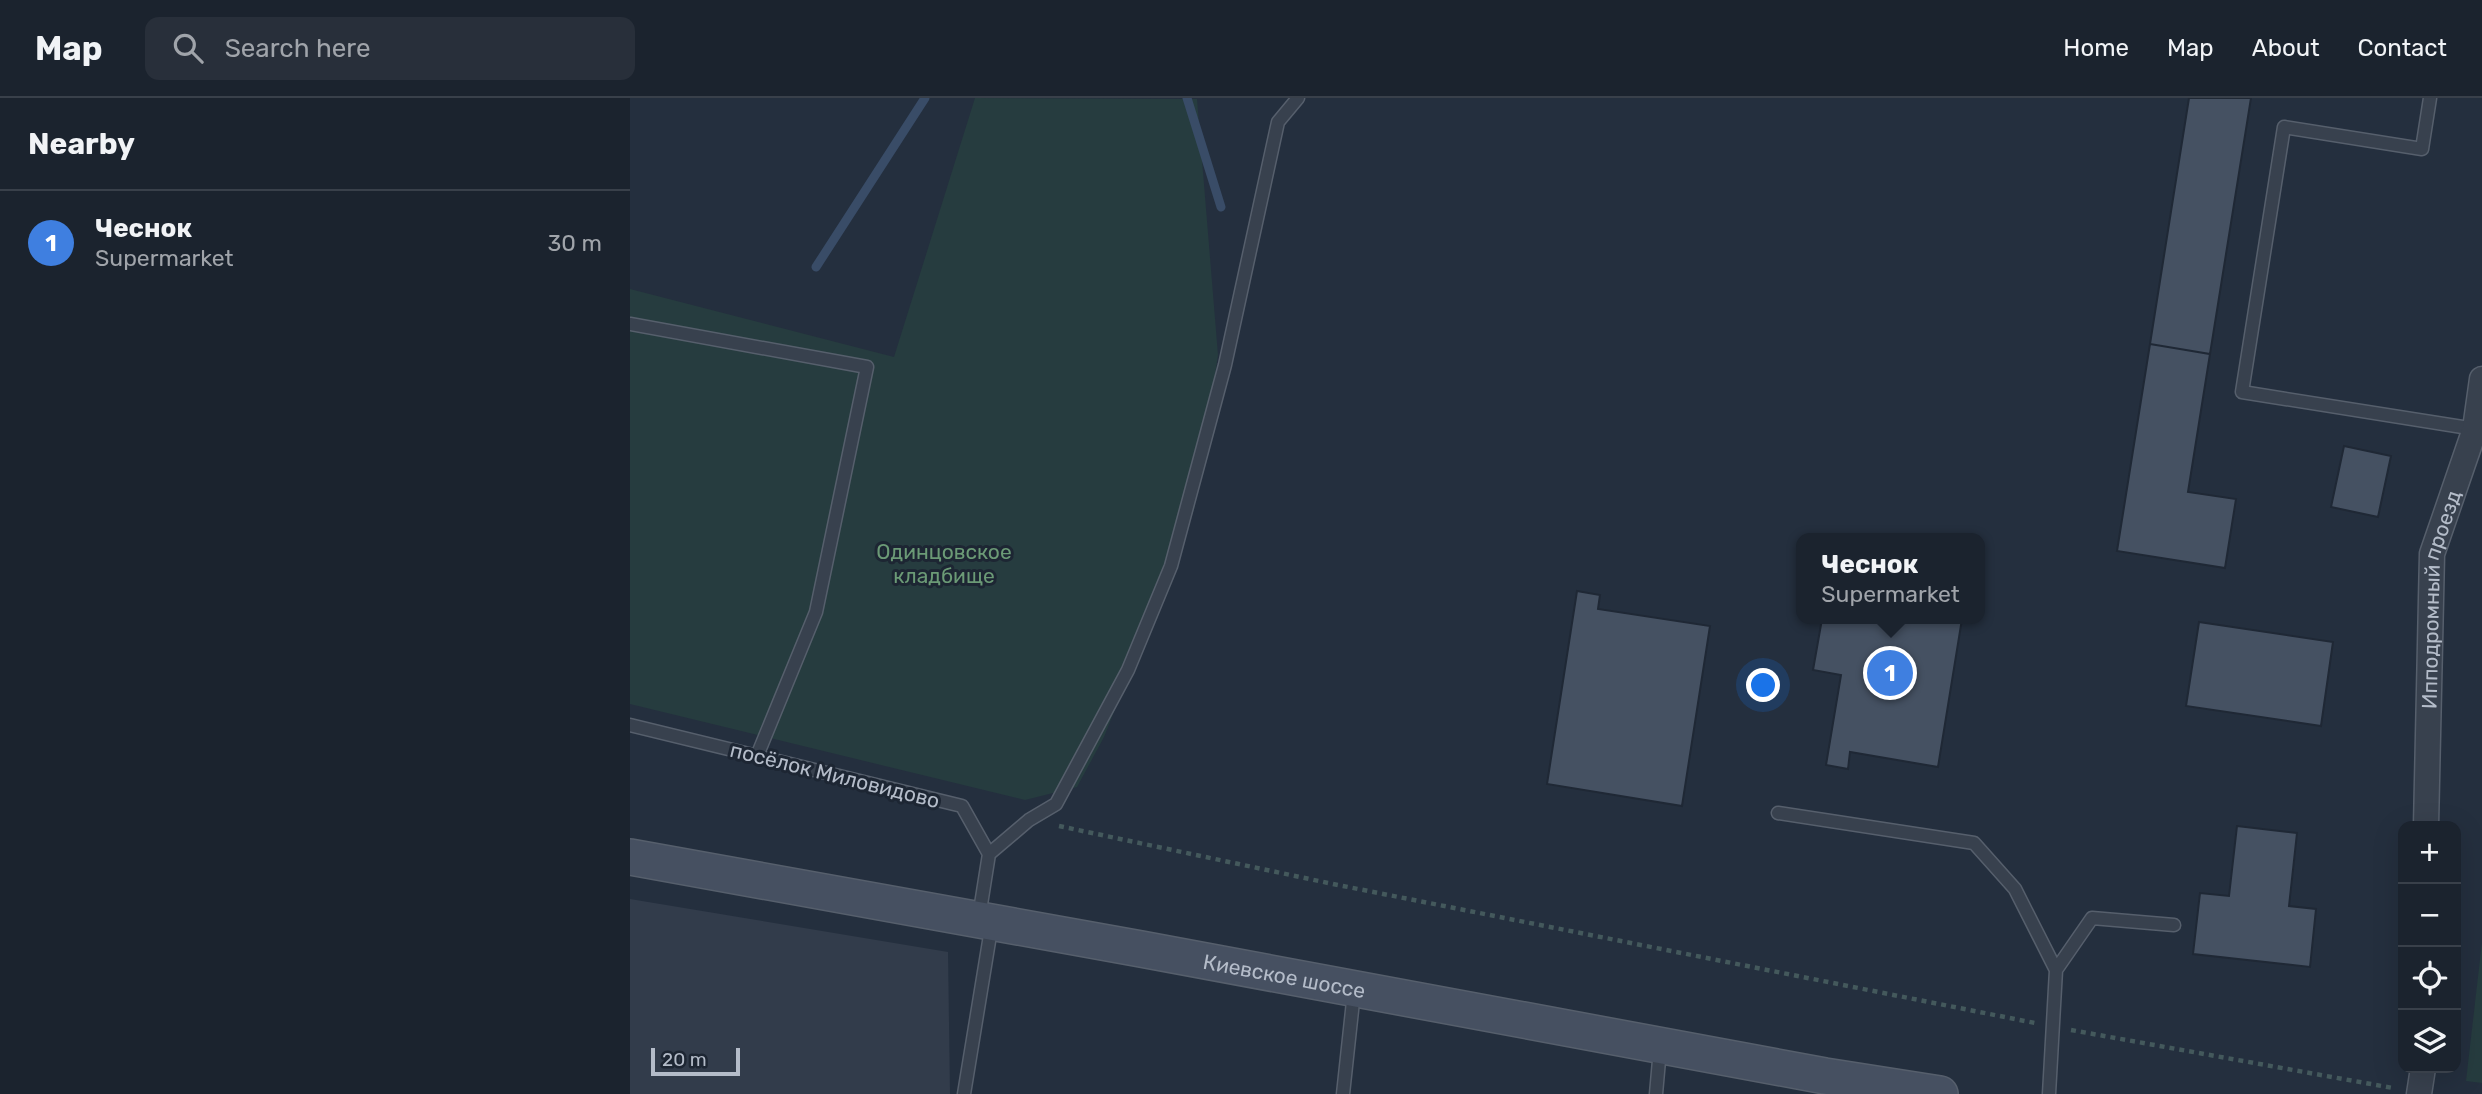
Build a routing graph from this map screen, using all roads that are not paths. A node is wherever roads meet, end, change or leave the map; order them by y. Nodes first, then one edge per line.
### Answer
1 (1298, 98) edge
2 (2430, 98) edge
3 (630, 324) edge
4 (2482, 379) edge
5 (2475, 429) junction
6 (630, 725) edge
7 (757, 756) junction
8 (1778, 813) dead end
9 (2426, 821) edge
10 (989, 854) junction
11 (630, 857) edge
12 (985, 922) junction
13 (2174, 925) dead end
14 (2056, 970) junction
15 (1354, 988) junction
16 (1660, 1046) junction
17 (2422, 1073) edge
18 (964, 1094) edge
19 (1343, 1094) edge
20 (1656, 1094) edge
21 (1940, 1094) edge
22 (2049, 1094) edge
23 (2419, 1094) edge

1 - 10 lane
2 - 5 lane
3 - 7 lane
4 - 5 street, Ипподромный проезд
5 - 9 street, Ипподромный проезд
6 - 7 lane, посёлок Миловидово
7 - 10 lane, посёлок Миловидово
8 - 14 lane
10 - 12 lane
11 - 12 main road, Киевское шоссе
12 - 15 main road, Киевское шоссе
12 - 18 lane
13 - 14 lane
14 - 22 lane
15 - 16 main road, Киевское шоссе
15 - 19 lane
16 - 20 lane
16 - 21 main road, Киевское шоссе
17 - 23 street

